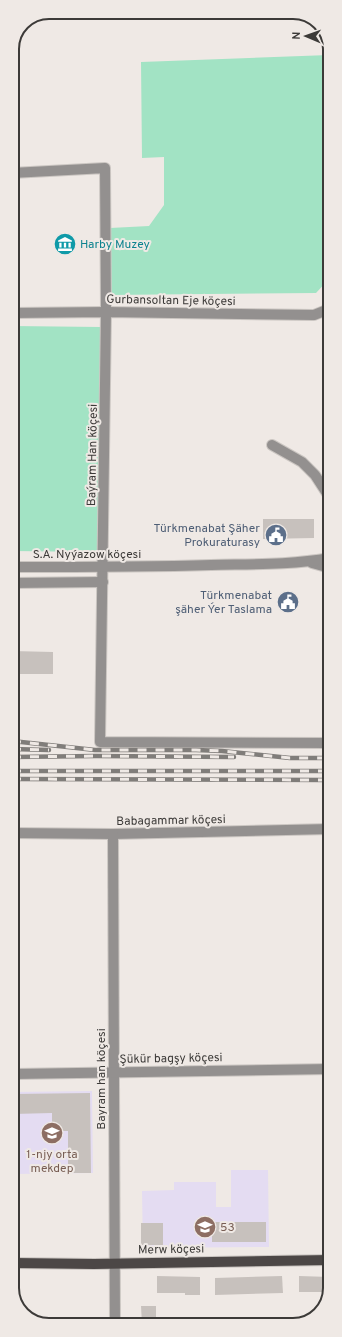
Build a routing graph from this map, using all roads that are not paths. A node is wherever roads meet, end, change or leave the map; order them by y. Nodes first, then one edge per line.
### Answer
1 (19, 173) edge
2 (106, 312) junction
3 (323, 312) edge
4 (19, 313) edge
5 (272, 445) dead end
6 (323, 487) edge
7 (323, 559) edge
8 (306, 562) junction
9 (323, 566) edge
10 (103, 567) junction
11 (19, 568) edge
12 (103, 582) junction
13 (19, 583) edge
14 (323, 743) edge
15 (323, 829) edge
16 (19, 833) edge
17 (114, 834) junction
18 (323, 1069) edge
19 (113, 1072) junction
20 (19, 1074) edge
21 (323, 1260) edge
22 (19, 1263) edge
23 (115, 1263) junction
24 (115, 1318) edge

1 - 2 street, Baýram Han köçesi
2 - 3 street, Gurbansoltan Eje köçesi
2 - 4 street, Gurbansoltan Eje köçesi
2 - 10 street, Baýram Han köçesi
5 - 6 street
7 - 8 street, S.A. Nyýazow köçesi
8 - 9 street
8 - 10 street, S.A. Nyýazow köçesi
10 - 11 street, S.A. Nyýazow köçesi
10 - 12 street, Baýram Han köçesi
12 - 13 street
12 - 14 street, Baýram Han köçesi
15 - 17 street, Babagammar köçesi
16 - 17 street, Babagammar köçesi
17 - 19 street, Bayram han köçesi
18 - 19 street, Şükür bagşy köçesi
19 - 20 street, Şükür bagşy köçesi
19 - 23 street, Bayram han köçesi
21 - 23 main road, Merw köçesi
22 - 23 main road, Merw köçesi
23 - 24 street, Bayram han köçesi

